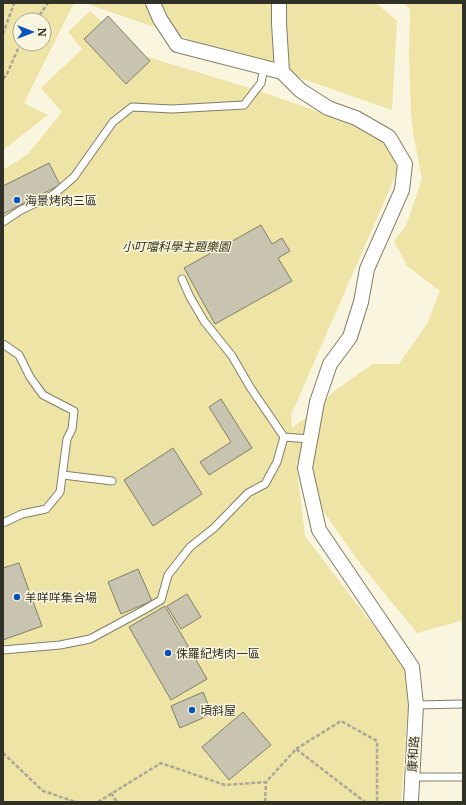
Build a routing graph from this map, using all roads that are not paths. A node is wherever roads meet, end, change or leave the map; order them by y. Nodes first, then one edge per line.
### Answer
1 (153, 3) edge
2 (279, 3) edge
3 (264, 67) junction
4 (282, 72) junction
5 (3, 222) edge
6 (182, 279) dead end
7 (3, 344) edge
8 (284, 437) junction
9 (310, 439) junction
10 (62, 475) junction
11 (112, 481) dead end
12 (3, 523) edge
13 (3, 650) edge
14 (463, 704) edge
15 (416, 705) junction
16 (411, 777) junction
17 (463, 777) edge
18 (410, 802) edge

1 - 3 street
2 - 4 street
3 - 4 street
3 - 5 lane
4 - 9 street, 康和路
6 - 8 lane
7 - 10 lane
8 - 9 lane
8 - 13 lane
9 - 15 street, 康和路
10 - 11 lane
10 - 12 lane
14 - 15 lane
15 - 16 street, 康和路
16 - 17 lane
16 - 18 street, 康和路

